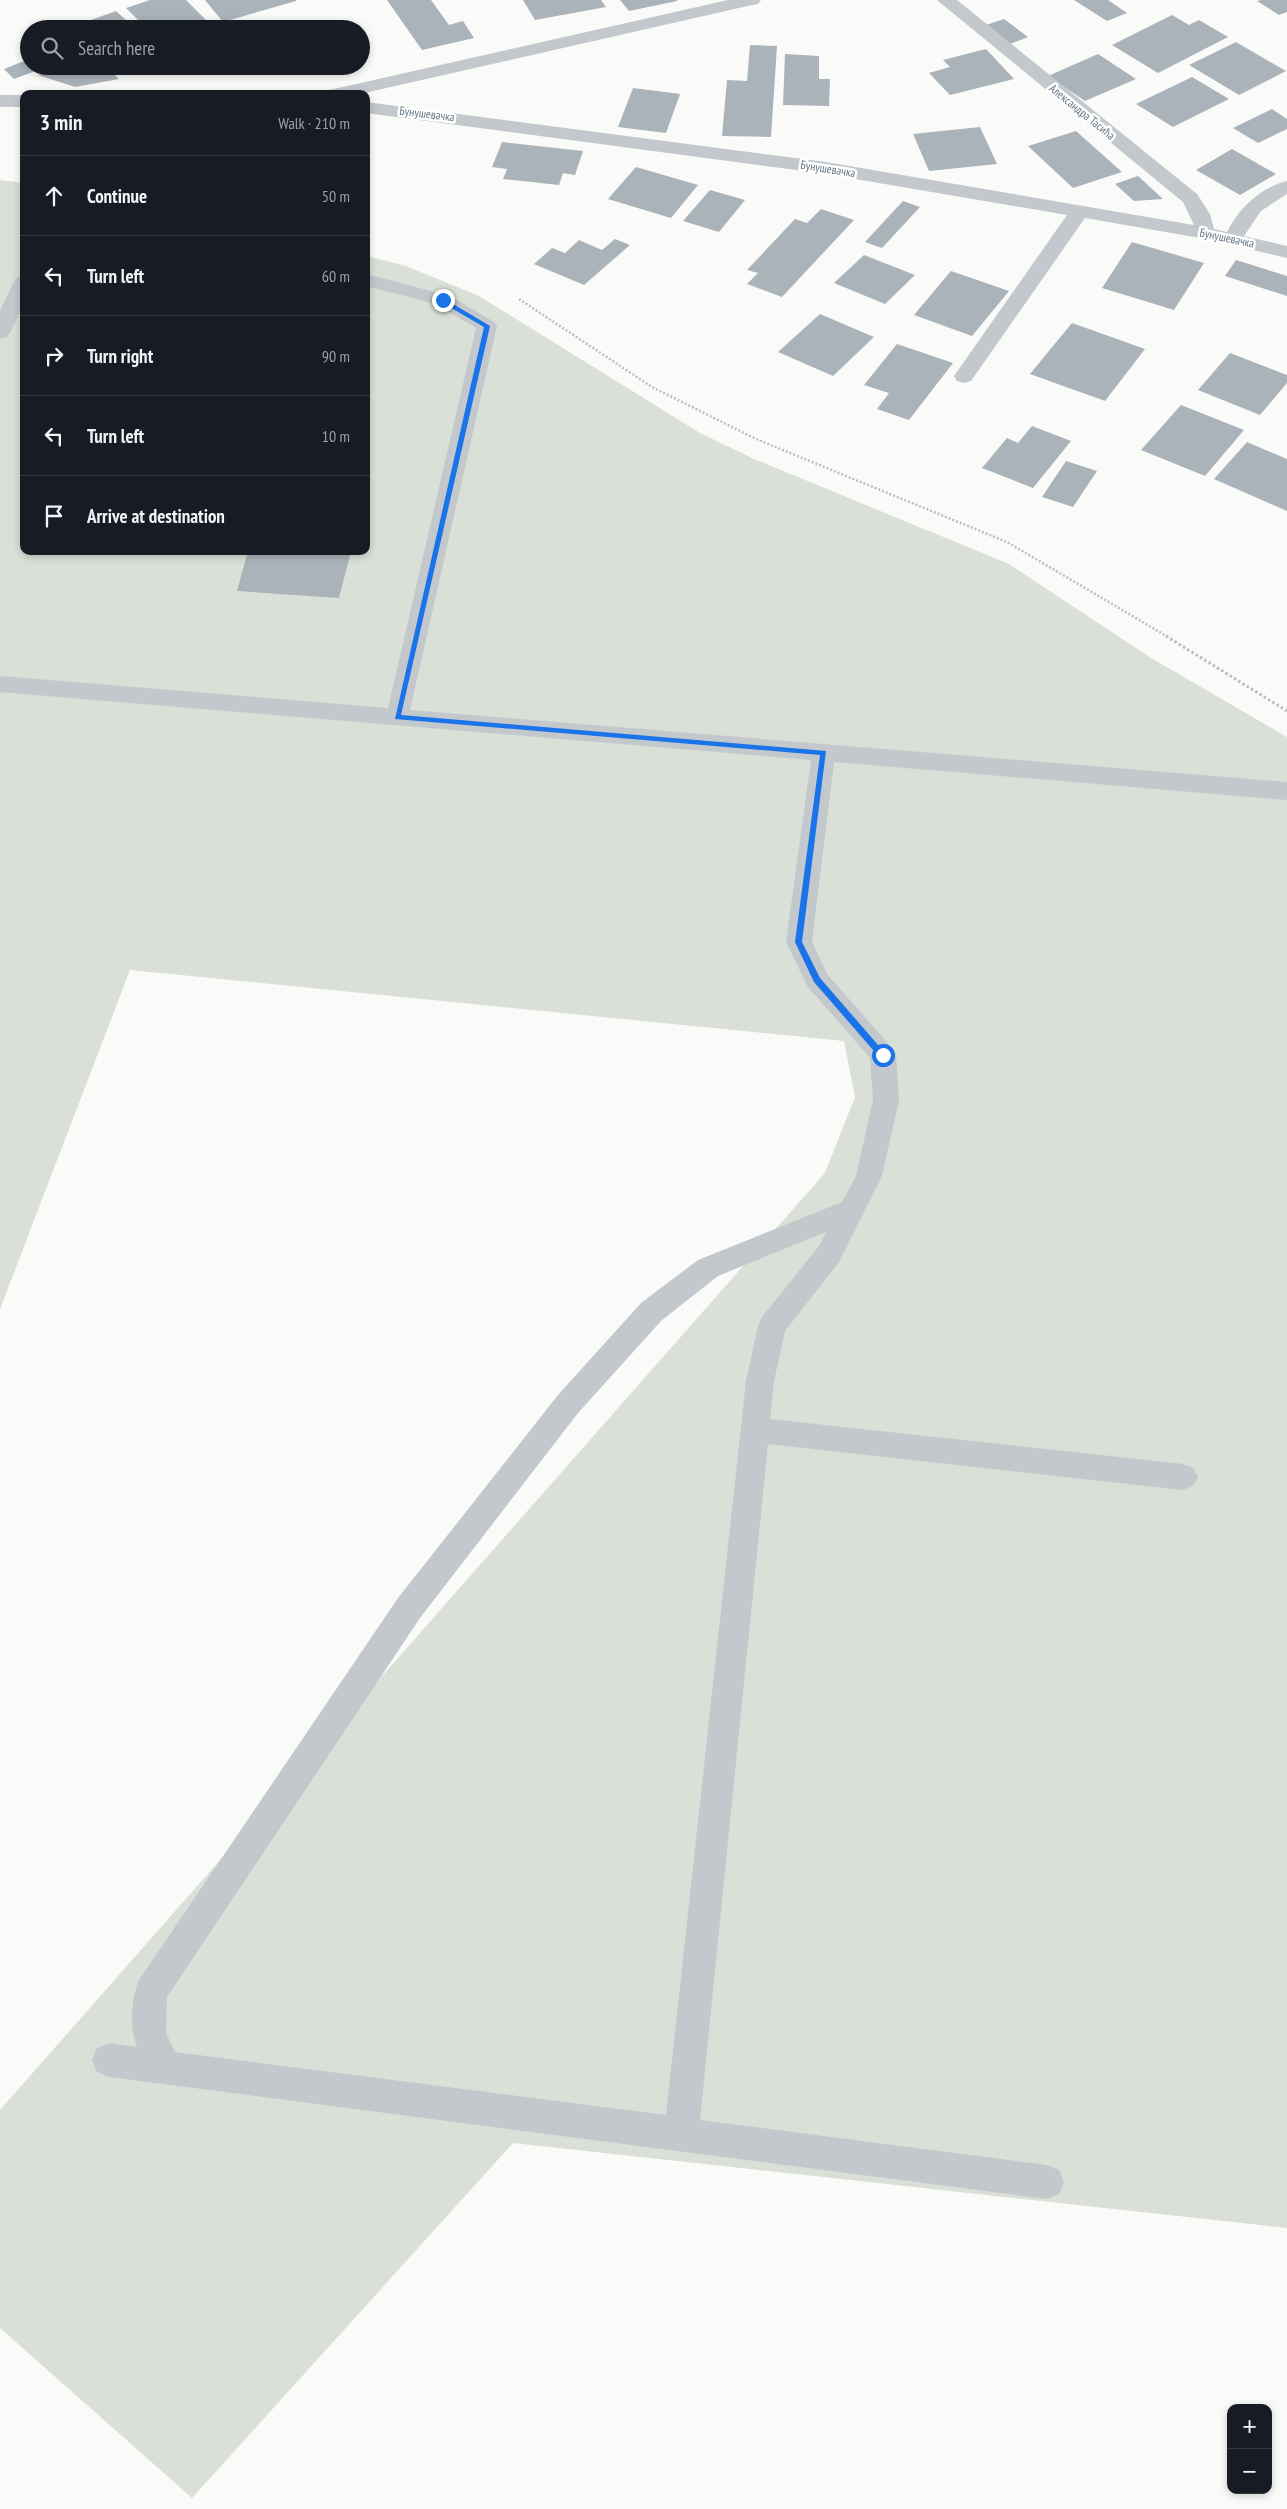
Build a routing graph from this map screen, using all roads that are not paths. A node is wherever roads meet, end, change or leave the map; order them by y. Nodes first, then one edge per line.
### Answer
1 (752, 0) edge
2 (946, 0) edge
3 (352, 90) edge
4 (0, 101) edge
5 (20, 102) edge
6 (370, 108) edge
7 (1287, 187) edge
8 (1080, 212) junction
9 (1206, 233) junction
10 (1233, 239) junction
11 (1287, 252) edge
12 (370, 281) edge
13 (20, 290) edge
14 (0, 333) edge
15 (964, 376) dead end
16 (0, 684) edge
17 (397, 717) junction
18 (824, 752) junction
19 (1287, 791) edge
20 (852, 1210) junction
21 (755, 1430) junction
22 (1183, 1477) dead end
23 (108, 2060) dead end
24 (164, 2066) junction
25 (681, 2134) junction
26 (1047, 2182) dead end

1 - 3 street
2 - 9 street, Александра Тасића
4 - 5 street
6 - 8 street, Бунушевачка
7 - 10 street
8 - 9 street, Бунушевачка
8 - 15 street
9 - 10 street, Бунушевачка
10 - 11 street, Бунушевачка
12 - 17 street
13 - 14 street
16 - 17 street
17 - 18 street
18 - 19 street
18 - 20 street
20 - 21 street
20 - 24 street
21 - 22 street
21 - 25 street
23 - 24 street
24 - 25 street
25 - 26 street

